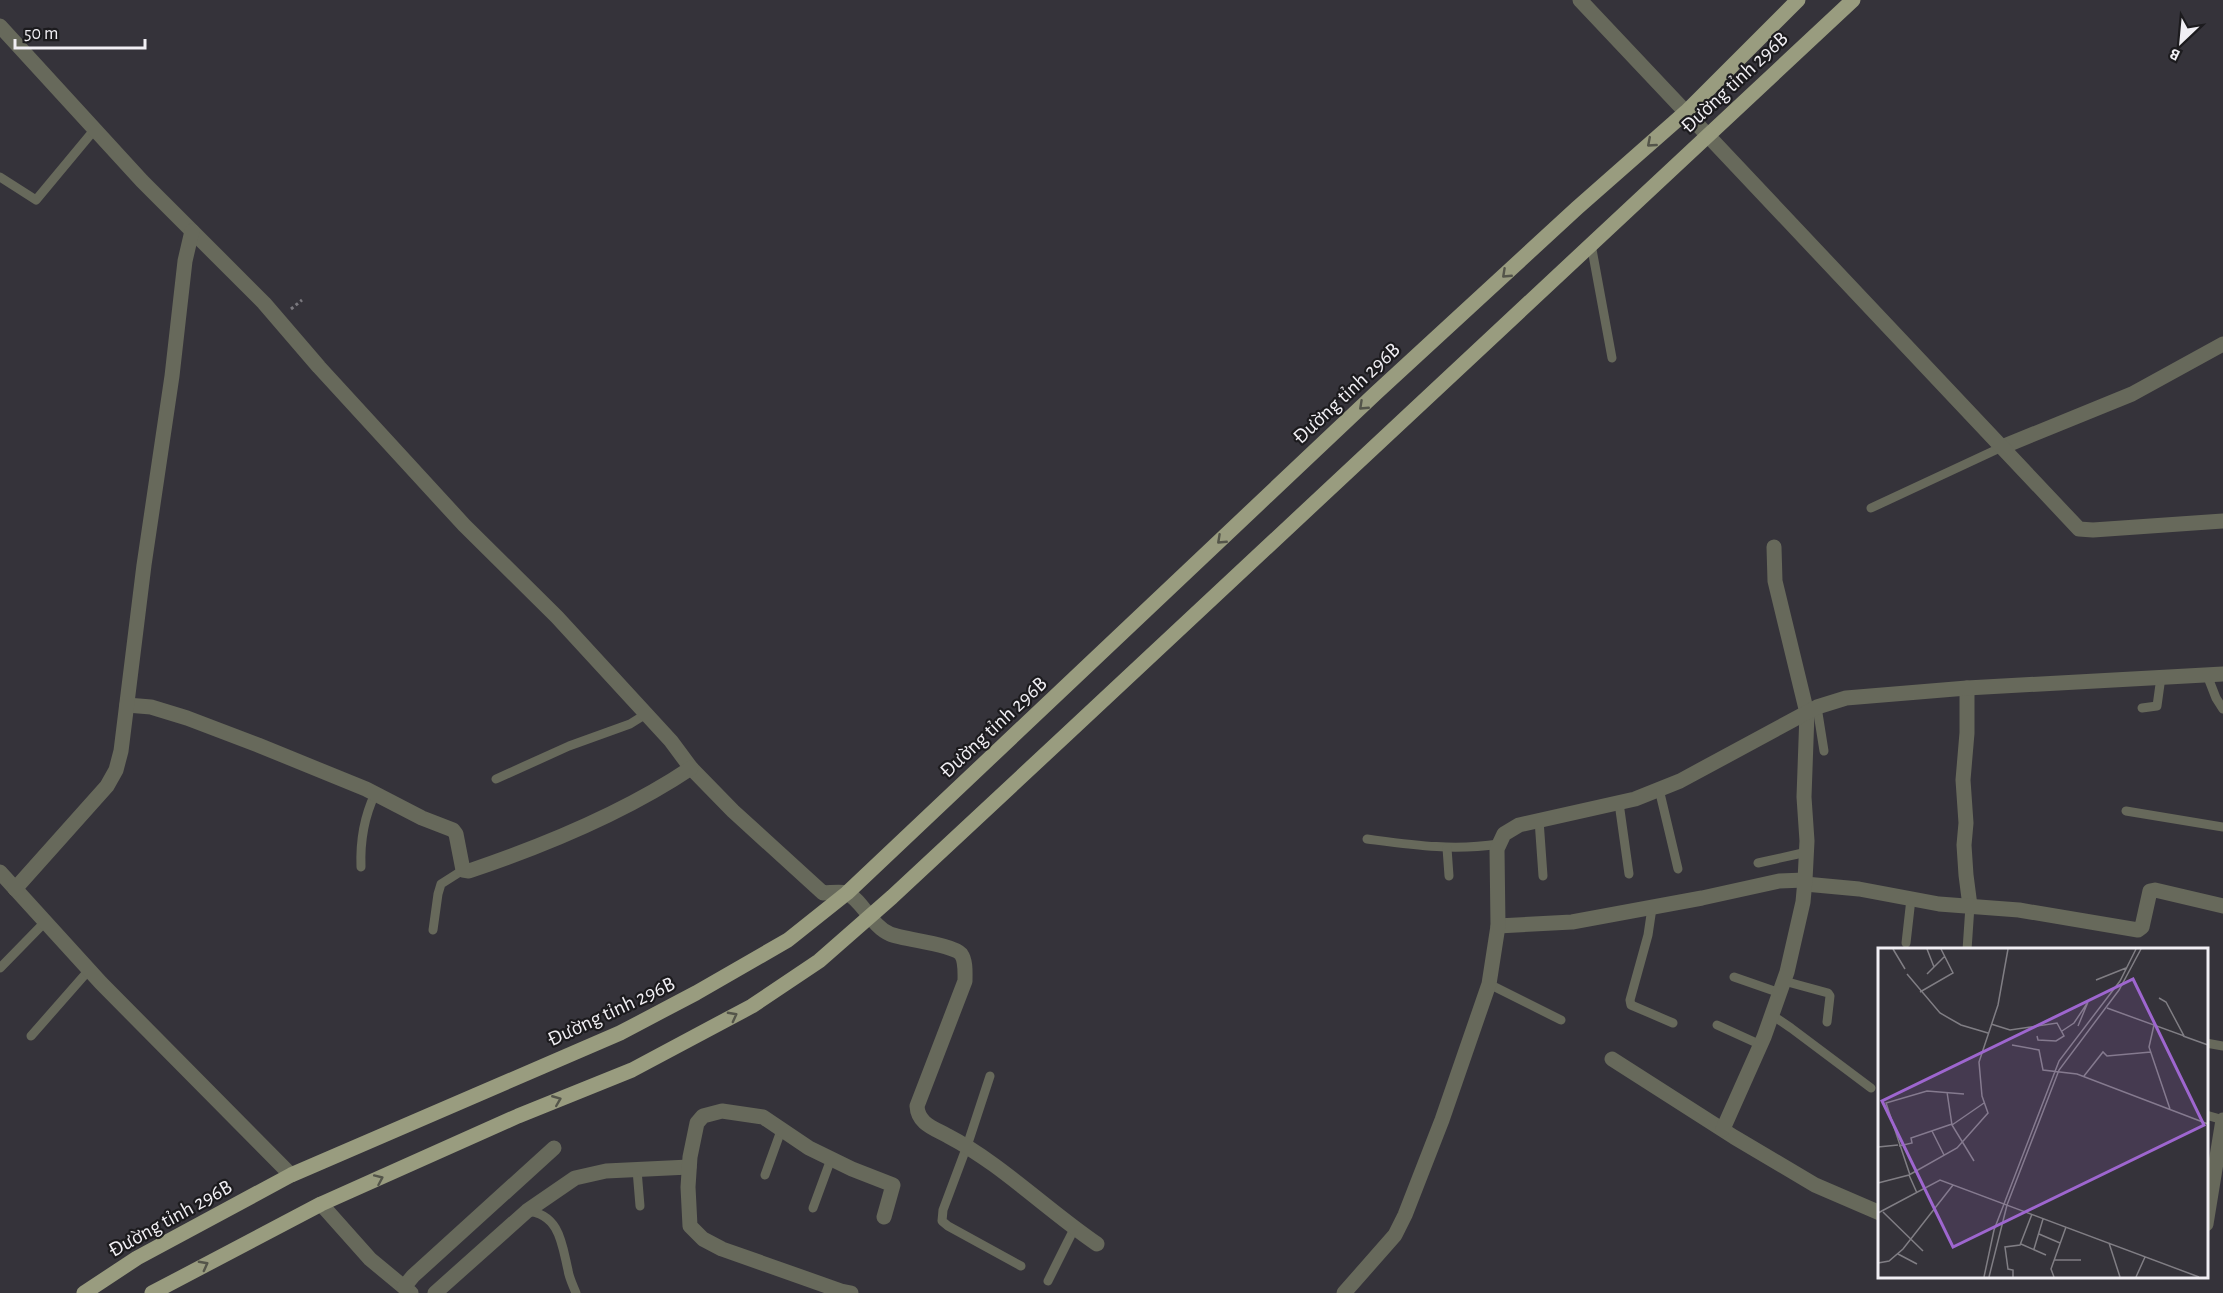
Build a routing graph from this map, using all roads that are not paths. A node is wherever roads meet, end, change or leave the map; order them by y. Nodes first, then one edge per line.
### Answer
1 (1580, 0) edge
2 (1798, 0) edge
3 (1853, 0) edge
4 (0, 26) edge
5 (1686, 112) junction
6 (95, 129) junction
7 (1706, 136) junction
8 (0, 177) edge
9 (192, 231) junction
10 (1591, 244) junction
11 (2223, 344) edge
12 (1612, 358) dead end
13 (2002, 447) junction
14 (1871, 508) dead end
15 (2223, 521) edge
16 (1774, 547) dead end
17 (2215, 674) edge
18 (2162, 677) junction
19 (1967, 688) junction
20 (127, 705) junction
21 (2142, 708) dead end
22 (2223, 709) edge
23 (1812, 710) junction
24 (646, 714) junction
25 (1824, 751) dead end
26 (692, 768) junction
27 (496, 778) dead end
28 (1659, 789) junction
29 (375, 794) junction
30 (1619, 803) junction
31 (2126, 811) dead end
32 (1539, 820) junction
33 (2223, 827) edge
34 (1367, 839) dead end
35 (1499, 844) junction
36 (1447, 848) junction
37 (1807, 852) junction
38 (1758, 863) dead end
39 (361, 867) dead end
40 (1678, 869) dead end
41 (463, 870) junction
42 (0, 873) edge
43 (1629, 874) dead end
44 (1449, 876) dead end
45 (1543, 876) dead end
46 (1805, 882) junction
47 (15, 889) junction
48 (847, 893) junction
49 (1911, 899) junction
50 (1970, 906) junction
51 (2223, 906) edge
52 (1652, 908) junction
53 (869, 918) junction
54 (45, 922) junction
55 (1498, 926) junction
56 (433, 930) dead end
57 (1906, 943) dead end
58 (1967, 948) edge
59 (0, 968) edge
60 (89, 970) junction
61 (1734, 977) dead end
62 (1489, 984) junction
63 (1782, 987) junction
64 (1772, 1016) junction
65 (1561, 1020) dead end
66 (1827, 1022) dead end
67 (1673, 1023) dead end
68 (1717, 1025) dead end
69 (31, 1036) dead end
70 (2208, 1043) edge
71 (1761, 1045) junction
72 (2223, 1046) edge
73 (1612, 1059) dead end
74 (990, 1076) dead end
75 (1871, 1088) dead end
76 (2208, 1116) edge
77 (2223, 1126) edge
78 (782, 1128) junction
79 (1723, 1129) junction
80 (967, 1146) junction
81 (554, 1148) dead end
82 (831, 1159) junction
83 (689, 1167) junction
84 (637, 1170) junction
85 (291, 1175) junction
86 (765, 1176) dead end
87 (2217, 1192) edge
88 (321, 1204) junction
89 (640, 1206) dead end
90 (813, 1208) dead end
91 (527, 1211) junction
92 (1878, 1212) edge
93 (884, 1217) dead end
94 (2208, 1218) edge
95 (1074, 1229) junction
96 (1097, 1244) dead end
97 (1021, 1266) dead end
98 (1048, 1281) dead end
99 (404, 1291) edge
100 (84, 1293) edge
101 (152, 1293) edge
102 (435, 1293) edge
103 (576, 1293) edge
104 (851, 1293) edge
105 (1344, 1293) edge

1 - 5 street
2 - 5 main road, Đường tỉnh 296B
3 - 7 main road, Đường tỉnh 296B
4 - 6 street
5 - 7 street
5 -> 48 main road, Đường tỉnh 296B
6 - 8 lane
6 - 9 street
7 - 10 main road, Đường tỉnh 296B
7 - 13 street
9 - 20 street
9 - 24 street
10 - 12 lane
10 - 53 main road, Đường tỉnh 296B
11 - 13 street
13 - 14 lane
13 - 15 street
16 - 23 street
17 - 18 street
17 - 22 lane
18 - 19 street
18 - 21 lane
19 - 23 street
19 - 50 street
20 - 29 street
20 - 47 street
23 - 25 lane
23 - 28 street
23 - 37 street
24 - 26 street
24 - 27 lane
26 - 41 street
26 - 48 street
28 - 30 street
28 - 40 lane
29 - 39 lane
29 - 41 street
30 - 32 street
30 - 43 lane
31 - 33 lane
32 - 35 street
32 - 45 lane
34 - 36 lane
35 - 36 lane
35 - 55 street
36 - 44 lane
37 - 38 lane
37 - 46 street
41 - 56 lane
42 - 47 street
46 - 49 street
46 - 52 street
46 - 63 street
47 - 54 street
48 - 53 street
48 - 85 main road, Đường tỉnh 296B
49 - 50 street
49 - 57 lane
50 - 51 street
50 - 58 lane
52 - 55 street
52 - 67 lane
53 - 80 street
88 -> 53 main road, Đường tỉnh 296B
54 - 59 lane
54 - 60 street
55 - 62 street
60 - 69 lane
60 - 85 street
61 - 63 lane
62 - 65 lane
62 - 105 street
63 - 64 street
63 - 66 lane
64 - 71 street
64 - 75 lane
68 - 71 lane
70 - 72 lane
71 - 79 street
73 - 79 street
74 - 80 lane
76 - 77 lane
77 - 87 street
78 - 82 street
78 - 83 street
78 - 86 lane
79 - 92 street
80 - 95 street
80 - 97 lane
81 - 99 street
82 - 90 lane
82 - 93 street
83 - 84 street
83 - 104 street
84 - 89 lane
84 - 91 street
85 - 100 main road, Đường tỉnh 296B
87 - 94 street
88 - 99 street
101 -> 88 main road, Đường tỉnh 296B
91 - 102 street
91 - 103 lane
95 - 96 street
95 - 98 lane

